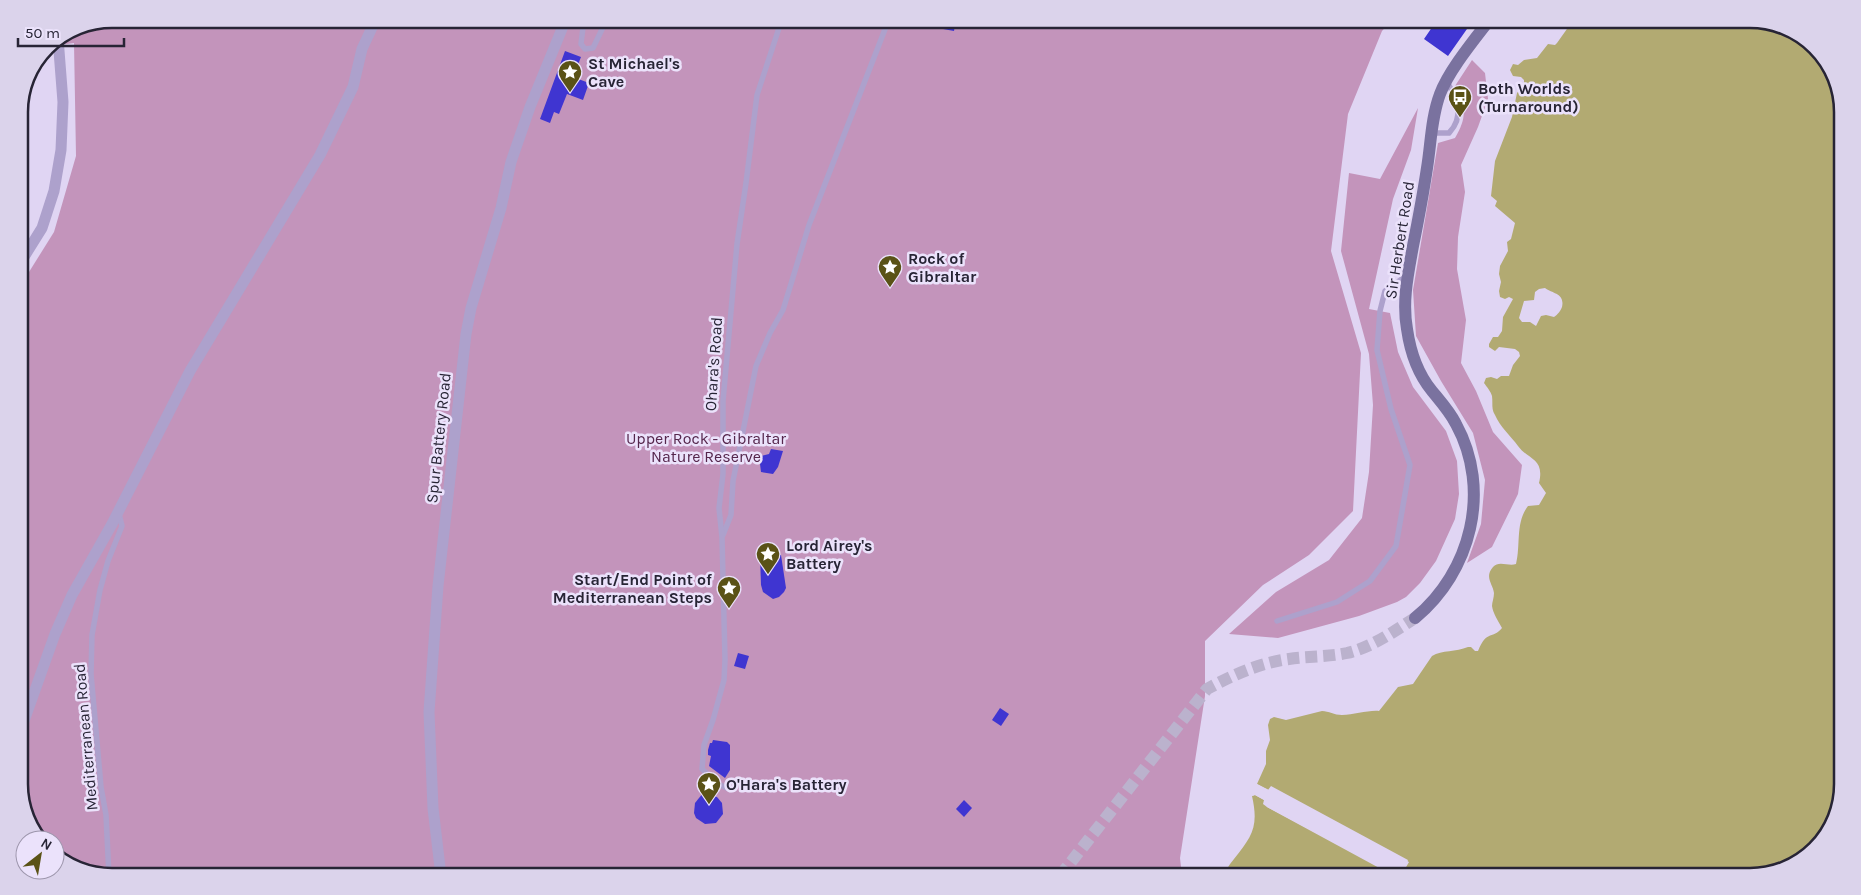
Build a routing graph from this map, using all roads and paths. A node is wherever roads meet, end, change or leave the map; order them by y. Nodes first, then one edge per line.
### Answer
1 (372, 28) edge
2 (562, 28) edge
3 (583, 28) edge
4 (603, 28) edge
5 (779, 28) edge
6 (886, 28) edge
7 (1484, 28) edge
8 (59, 47) edge
9 (1446, 82) junction
10 (1432, 132) junction
11 (28, 251) edge
12 (1408, 275) junction
13 (119, 510) junction
14 (722, 537) junction
15 (1415, 618) tunnel mouth
16 (1277, 621) dead end
17 (28, 710) edge
18 (729, 789) dead end
19 (109, 868) edge
20 (440, 868) edge

1 - 13 street
2 - 20 street, Spur Battery Road
3 - 4 lane
5 - 14 lane, Ohara's Road
6 - 14 lane
7 - 9 main road, Sir Herbert Road
8 - 11 street
9 - 10 main road, Sir Herbert Road
9 - 10 lane
10 - 12 main road, Sir Herbert Road
12 - 15 main road, Sir Herbert Road
12 - 16 lane
13 - 17 street
13 - 19 lane, Mediterranean Road
14 - 18 lane, Ohara's Road

